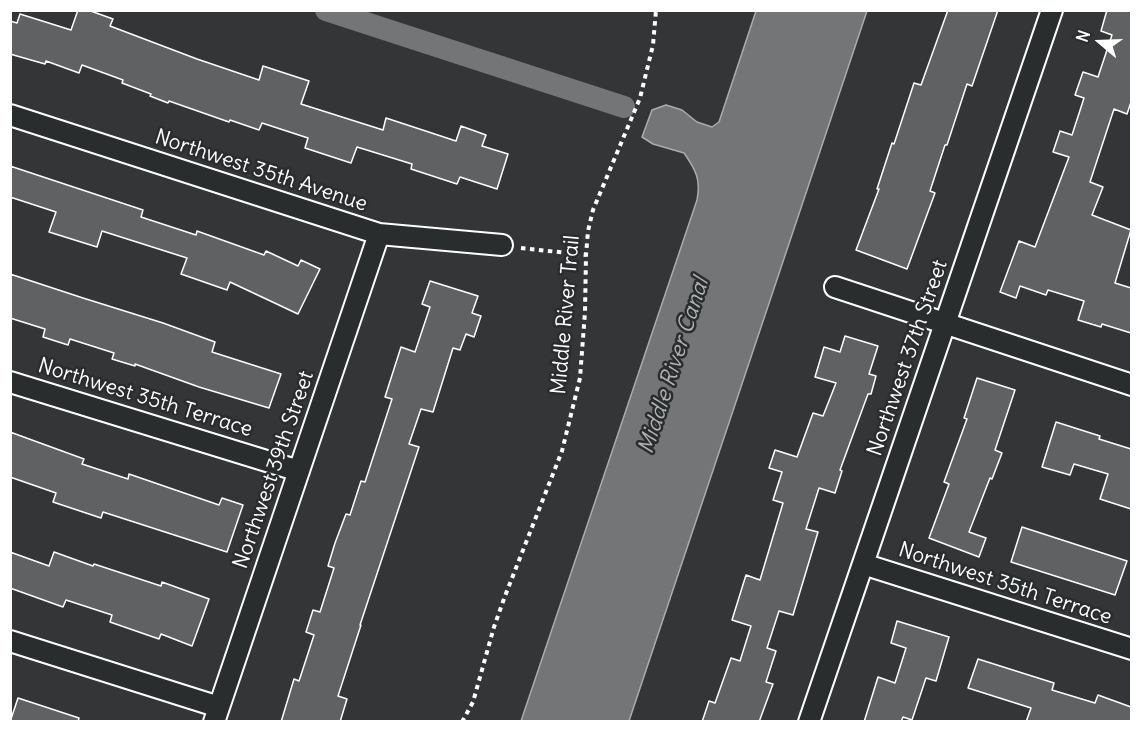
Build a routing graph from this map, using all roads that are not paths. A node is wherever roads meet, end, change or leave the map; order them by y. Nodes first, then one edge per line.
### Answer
1 (1052, 10) edge
2 (10, 115) edge
3 (379, 234) junction
4 (502, 245) road end
5 (835, 287) dead end
6 (945, 324) junction
7 (10, 382) edge
8 (1131, 385) edge
9 (299, 471) junction
10 (863, 564) junction
11 (10, 641) edge
12 (1131, 649) edge
13 (217, 714) edge
14 (810, 722) edge

1 - 6 street, Northwest 37th Street
2 - 3 street, Northwest 35th Avenue
3 - 4 street, Northwest 35th Avenue
3 - 9 street, Northwest 39th Street
5 - 6 street
6 - 8 street
6 - 10 street, Northwest 37th Street
7 - 9 street, Northwest 35th Terrace
9 - 13 street, Northwest 39th Street
10 - 12 street, Northwest 35th Terrace
10 - 14 street, Northwest 37th Street
11 - 13 street

